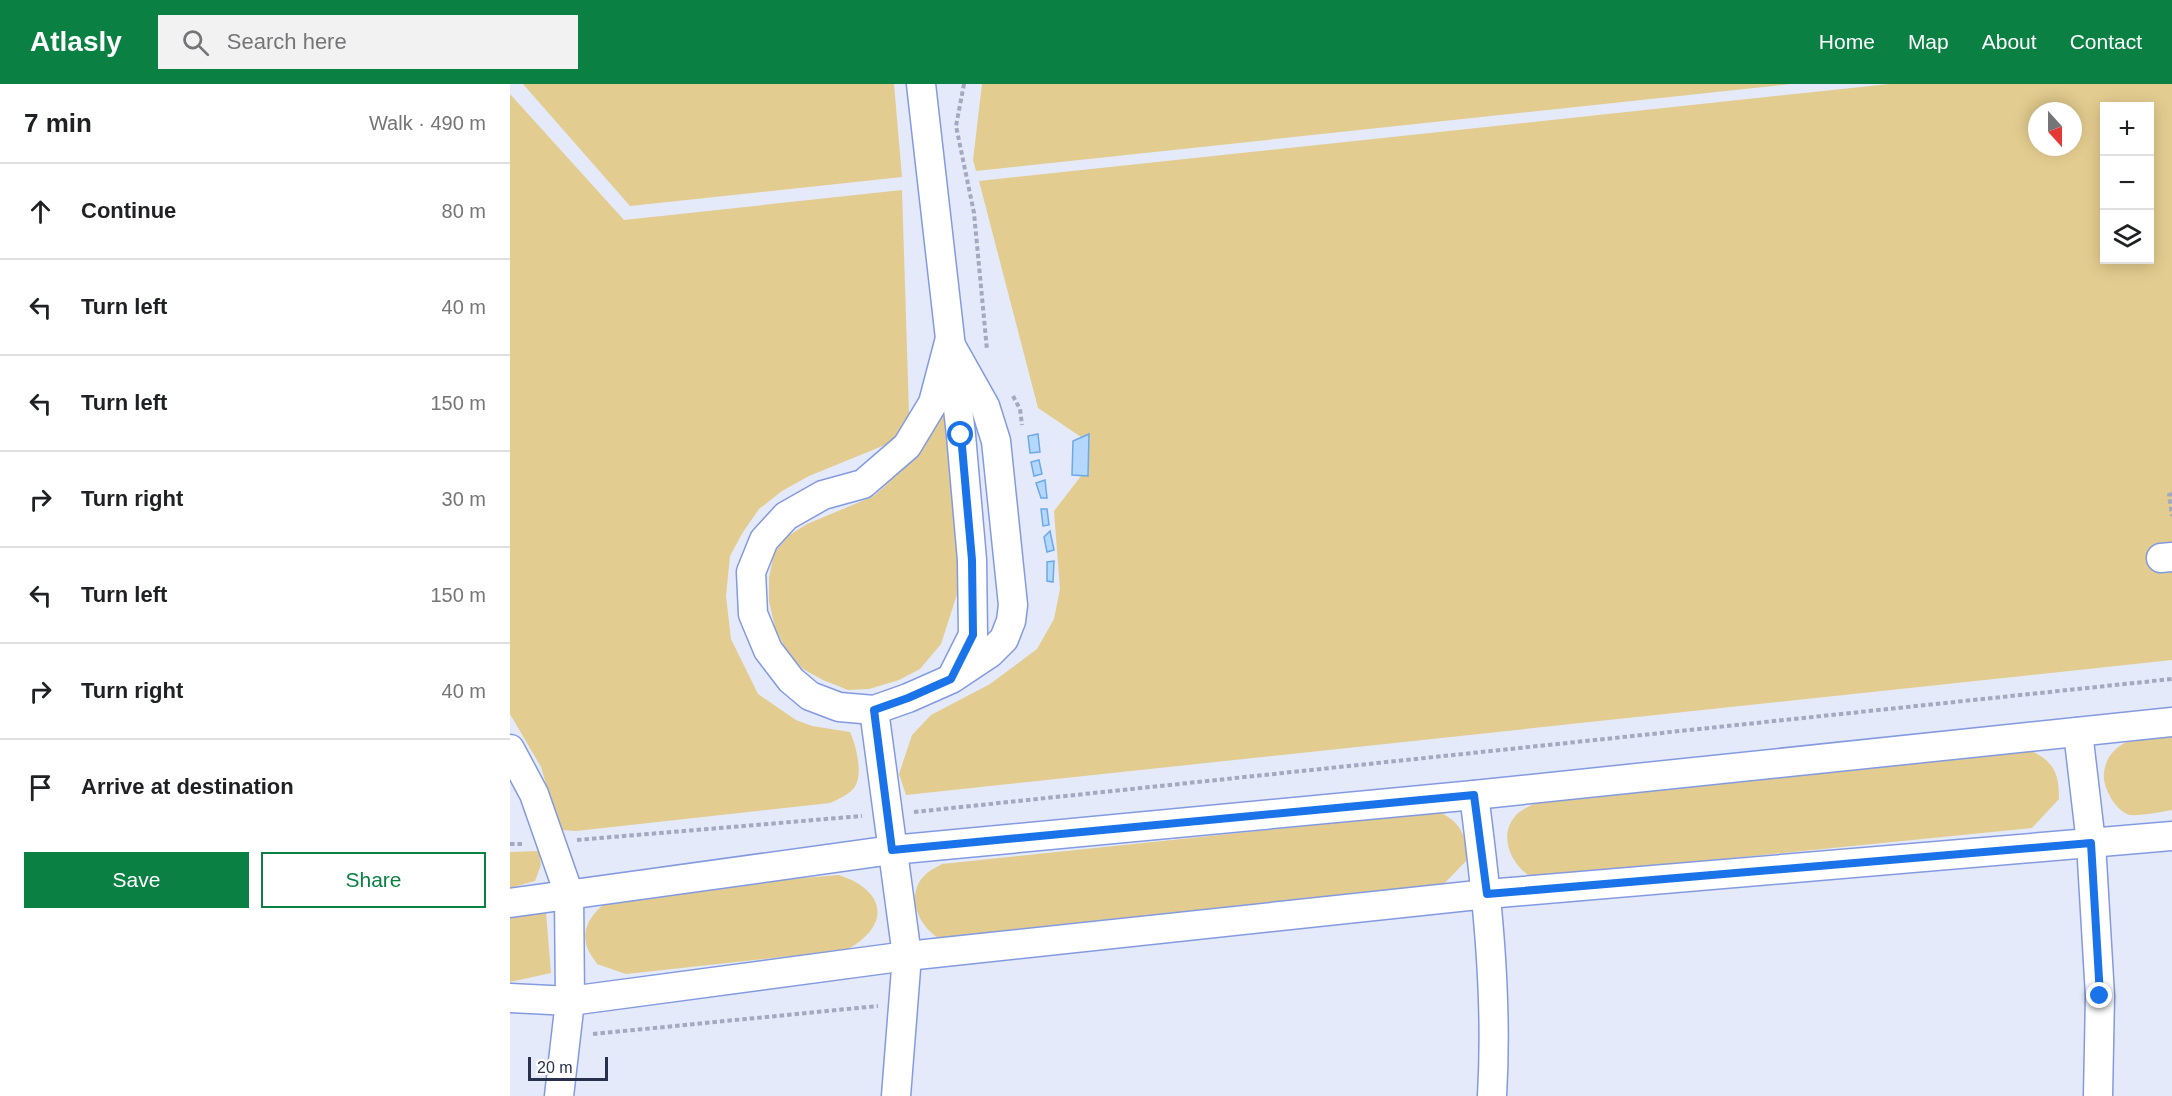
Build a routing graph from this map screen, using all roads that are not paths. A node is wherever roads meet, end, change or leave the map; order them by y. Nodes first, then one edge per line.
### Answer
1 (921, 84) edge
2 (949, 342) junction
3 (951, 679) junction
4 (874, 710) junction
5 (2172, 722) edge
6 (2078, 732) junction
7 (510, 749) edge
8 (1474, 795) junction
9 (2172, 836) edge
10 (2091, 843) junction
11 (892, 850) junction
12 (569, 894) junction
13 (1487, 894) junction
14 (510, 903) edge
15 (907, 956) junction
16 (510, 998) edge
17 (570, 1001) junction
18 (559, 1096) edge
19 (896, 1096) edge
20 (1492, 1096) edge
21 (2098, 1096) edge

1 - 2 street
2 - 3 street
2 - 3 street
2 - 4 street
3 - 4 street
4 - 11 street
5 - 6 street
6 - 8 street
6 - 10 street
7 - 12 street
8 - 11 street
8 - 13 street
9 - 10 street
10 - 13 street
10 - 21 street
11 - 12 street
11 - 15 street
12 - 14 street
12 - 17 street
13 - 15 street
13 - 20 street
15 - 17 street
15 - 19 street
16 - 17 street
17 - 18 street

